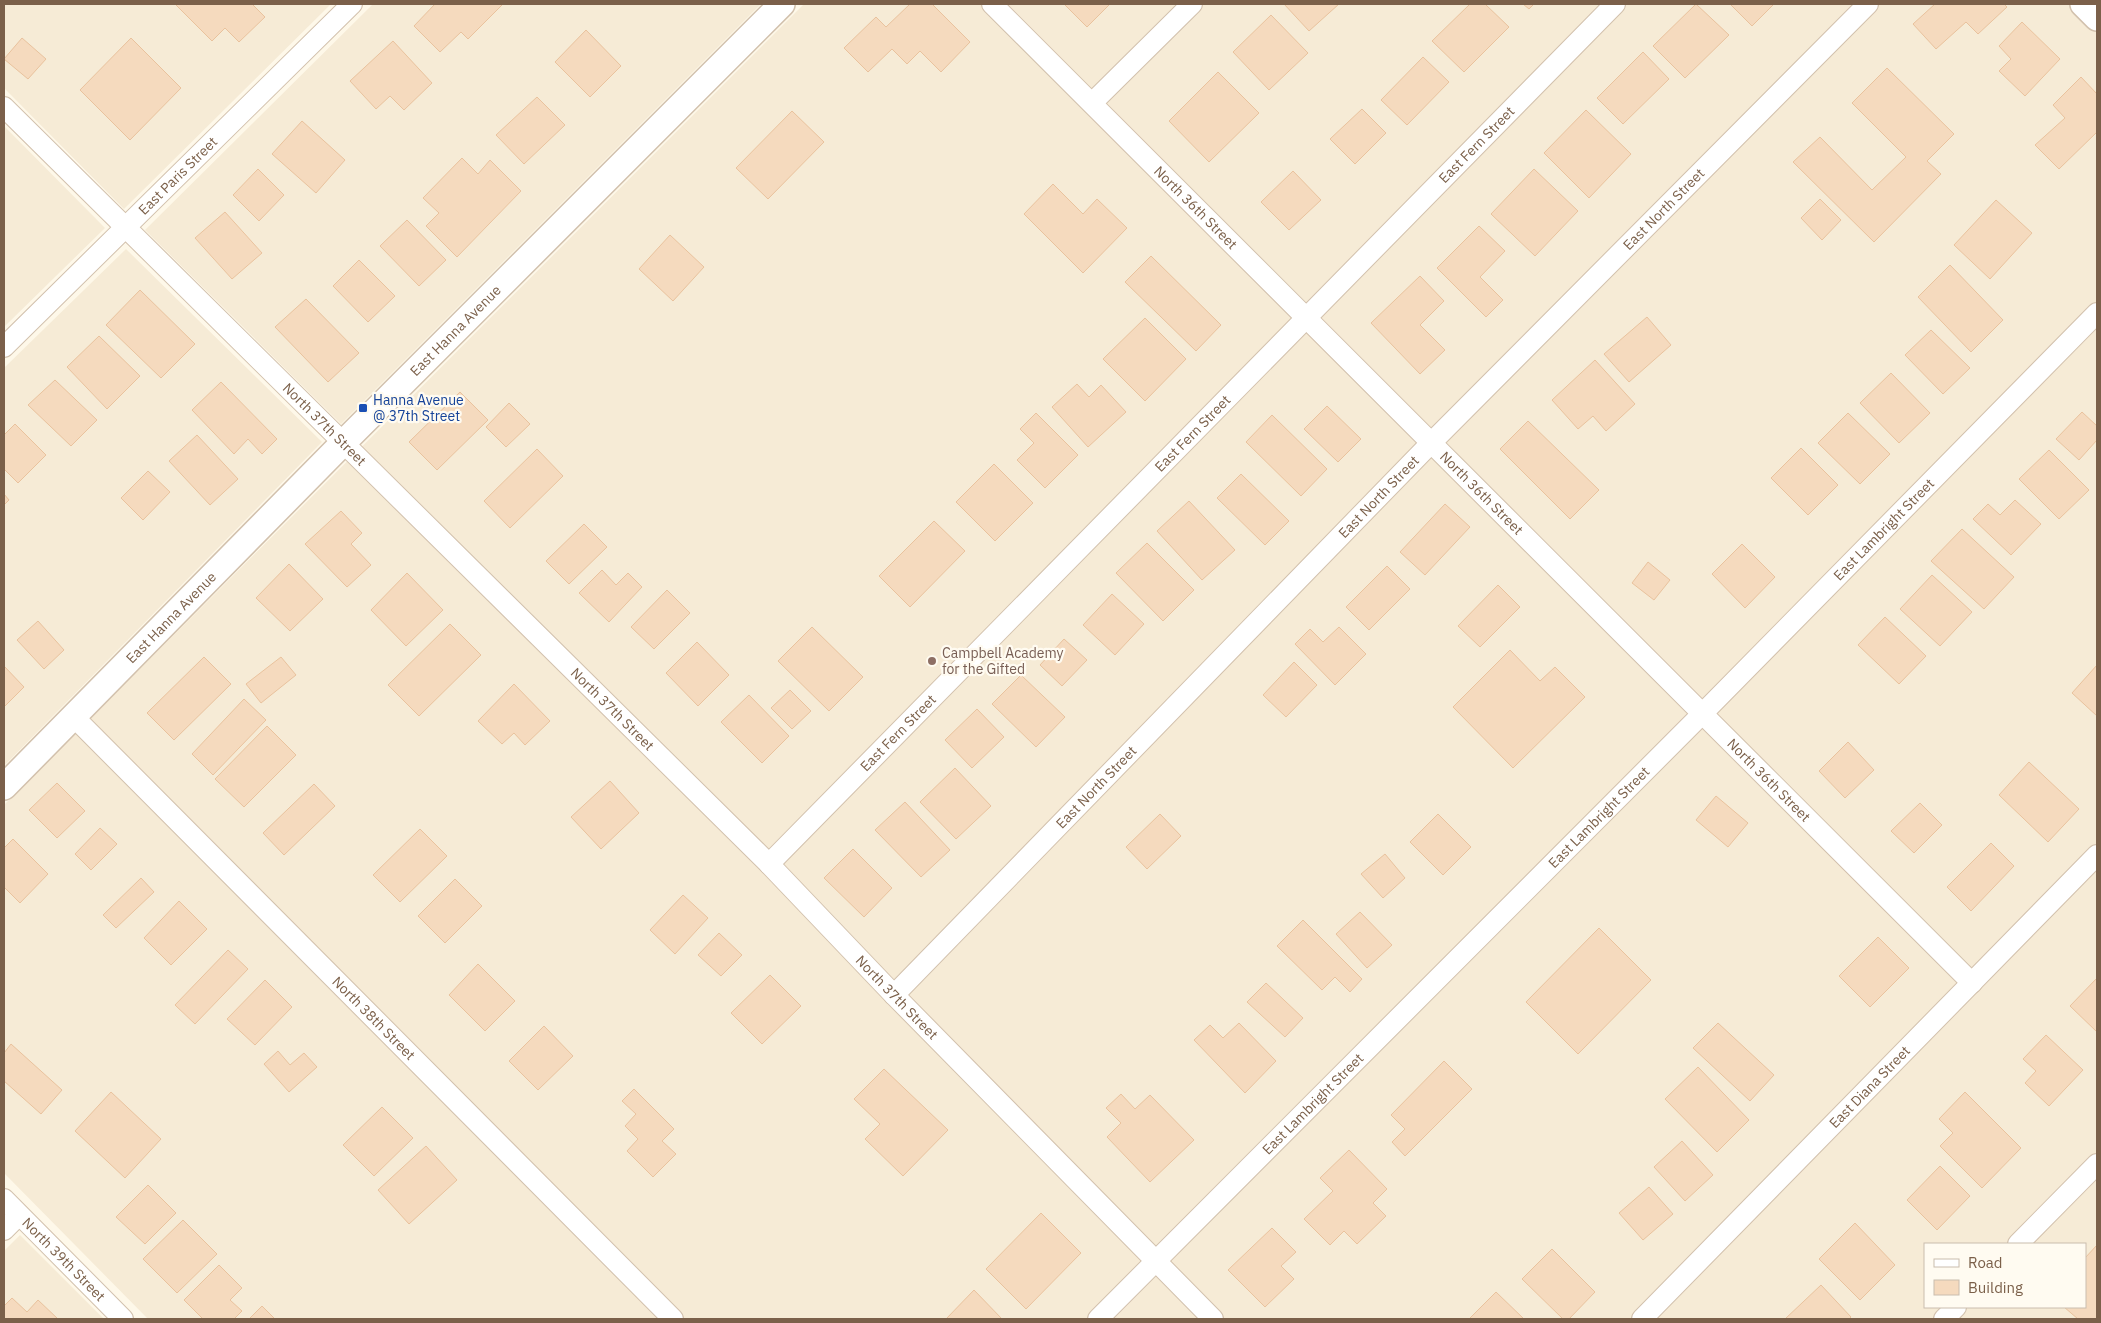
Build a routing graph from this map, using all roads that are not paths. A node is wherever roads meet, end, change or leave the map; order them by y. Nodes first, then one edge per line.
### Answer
1 (352, 4) edge
2 (782, 4) edge
3 (992, 4) edge
4 (1192, 4) edge
5 (1615, 4) edge
6 (1868, 4) edge
7 (2083, 4) edge
8 (2097, 18) edge
9 (1092, 103) junction
10 (4, 107) edge
11 (125, 229) junction
12 (2097, 314) edge
13 (1305, 317) junction
14 (4, 347) edge
15 (1431, 443) junction
16 (342, 444) junction
17 (1703, 713) junction
18 (74, 717) junction
19 (4, 787) edge
20 (2097, 855) edge
21 (769, 864) junction
22 (1972, 983) junction
23 (894, 995) junction
24 (2097, 1164) edge
25 (4, 1199) edge
26 (19, 1215) junction
27 (4, 1230) edge
28 (2019, 1243) edge
29 (1155, 1262) junction
30 (1955, 1308) edge
31 (123, 1319) edge
32 (673, 1319) edge
33 (1098, 1319) edge
34 (1213, 1319) edge
35 (1642, 1319) edge
36 (1944, 1319) edge

1 - 11 street, East Paris Street
2 - 16 street, East Hanna Avenue
3 - 9 street, North 36th Street
4 - 9 street
5 - 13 street, East Fern Street
6 - 15 street, East North Street
7 - 8 street
9 - 13 street, North 36th Street
10 - 11 street, North 37th Street
11 - 14 street, East Paris Street
11 - 16 street, North 37th Street
12 - 17 street, East Lambright Street
13 - 15 street, North 36th Street
13 - 21 street, East Fern Street
15 - 17 street, North 36th Street
15 - 23 street, East North Street
16 - 18 street, East Hanna Avenue
16 - 21 street, North 37th Street
17 - 22 street, North 36th Street
17 - 29 street, East Lambright Street
18 - 19 street, East Hanna Avenue
18 - 32 street, North 38th Street
20 - 22 street, East Diana Street
21 - 23 street, North 37th Street
22 - 35 street, East Diana Street
23 - 29 street, North 37th Street
24 - 28 street
25 - 26 street, North 39th Street
26 - 27 street
26 - 31 street, North 39th Street
29 - 33 street, East Lambright Street
29 - 34 street, North 37th Street
30 - 36 street

